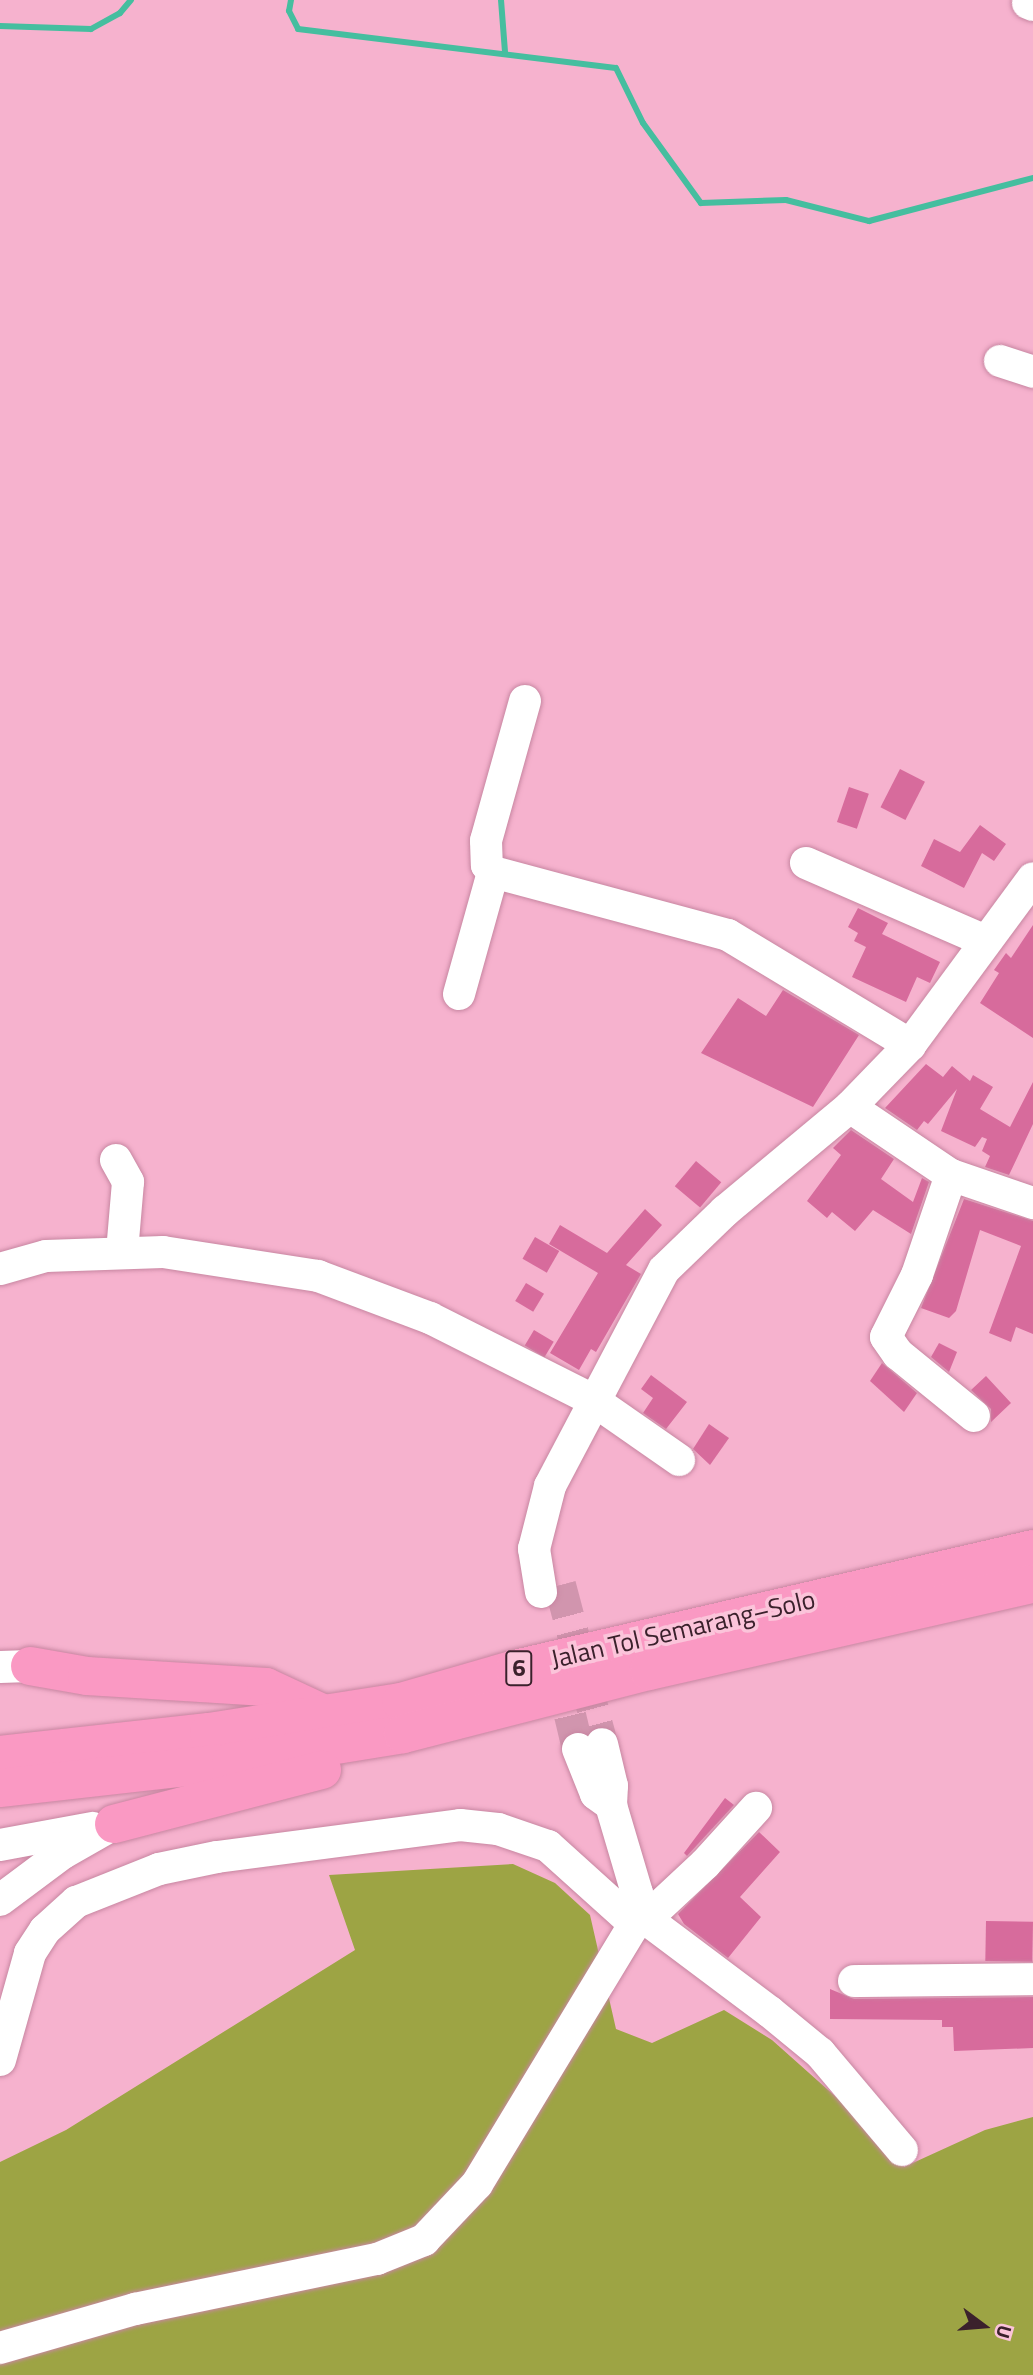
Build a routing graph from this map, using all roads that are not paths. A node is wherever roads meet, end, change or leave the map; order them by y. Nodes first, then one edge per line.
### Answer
1 (1000, 361) dead end
2 (1033, 372) edge
3 (525, 701) dead end
4 (806, 863) dead end
5 (493, 872) junction
6 (1033, 878) edge
7 (985, 941) junction
8 (459, 994) dead end
9 (910, 1045) junction
10 (850, 1107) junction
11 (116, 1160) dead end
12 (951, 1175) junction
13 (1033, 1202) edge
14 (122, 1252) junction
15 (0, 1269) edge
16 (593, 1399) junction
17 (974, 1416) dead end
18 (679, 1460) dead end
19 (1033, 1549) edge
20 (1033, 1584) edge
21 (550, 1589) tunnel mouth
22 (15, 1667) edge
23 (489, 1713) junction
24 (324, 1714) junction
25 (590, 1746) tunnel mouth
26 (0, 1755) edge
27 (0, 1788) edge
28 (756, 1808) dead end
29 (114, 1824) junction
30 (0, 1844) edge
31 (0, 1899) edge
32 (637, 1918) junction
33 (1033, 1979) edge
34 (854, 1981) dead end
35 (0, 2060) edge
36 (902, 2150) dead end
37 (0, 2348) edge

1 - 2 street
3 - 5 street
4 - 7 street
5 - 8 street
5 - 9 street
6 - 7 street
7 - 9 street
9 - 10 street
10 - 12 street
10 - 16 street
11 - 14 street
12 - 13 street
12 - 17 street
14 - 15 street
14 - 16 street
16 - 18 street
16 - 21 street
19 - 24 highway, Jalan Tol Semarang–Solo / 6
20 - 23 highway, Jalan Tol Semarang–Solo / 6
22 - 24 highway
23 - 27 highway, Jalan Tol Semarang–Solo / 6
23 - 29 highway
24 - 26 highway, Jalan Tol Semarang–Solo / 6
25 - 32 street
28 - 32 street
29 - 30 street
29 - 31 street
32 - 35 street
32 - 36 street
32 - 37 street
33 - 34 street

